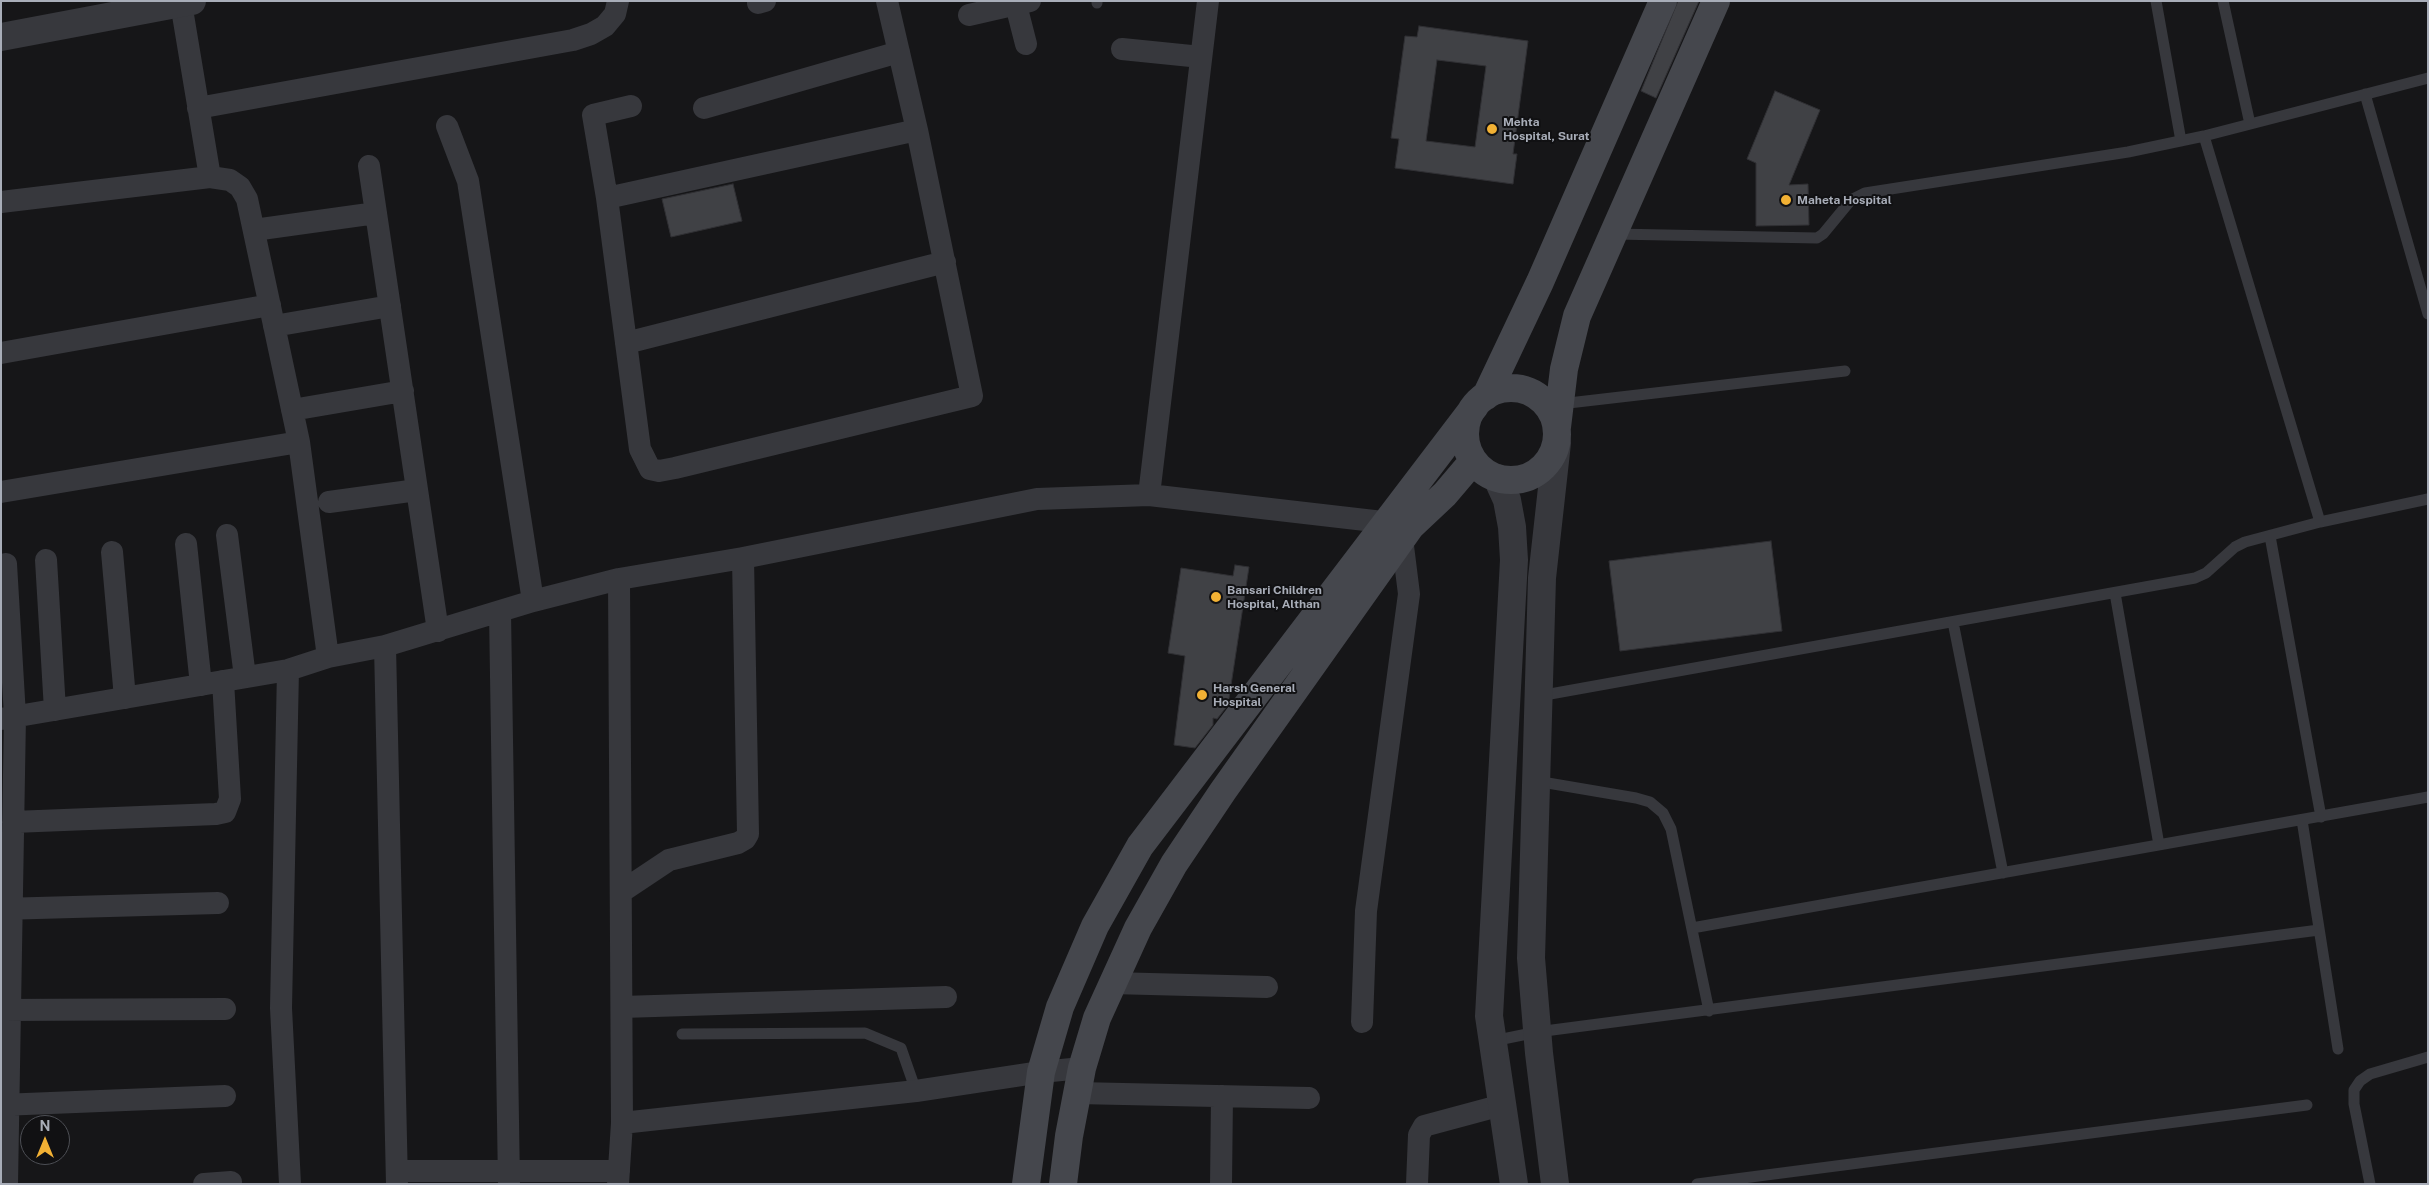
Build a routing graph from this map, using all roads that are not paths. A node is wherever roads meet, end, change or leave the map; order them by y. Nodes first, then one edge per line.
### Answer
1 (618, 1) edge
2 (887, 1) edge
3 (1208, 1) edge
4 (1663, 1) edge
5 (1716, 1) edge
6 (2156, 1) edge
7 (2222, 1) edge
8 (187, 2) edge
9 (1021, 2) edge
10 (969, 15) dead end
11 (1, 37) edge
12 (1026, 44) dead end
13 (1122, 49) dead end
14 (899, 52) junction
15 (1201, 57) junction
16 (2428, 78) edge
17 (2365, 94) junction
18 (632, 106) dead end
19 (198, 108) junction
20 (704, 108) dead end
21 (2250, 124) junction
22 (447, 126) dead end
23 (917, 130) junction
24 (2204, 136) junction
25 (2181, 140) junction
26 (368, 166) dead end
27 (210, 177) junction
28 (607, 198) junction
29 (1, 202) edge
30 (376, 213) junction
31 (254, 230) junction
32 (1613, 234) junction
33 (945, 262) junction
34 (390, 306) junction
35 (2428, 314) edge
36 (272, 315) junction
37 (626, 343) junction
38 (1, 353) edge
39 (1845, 371) dead end
40 (402, 391) junction
41 (1480, 401) junction
42 (292, 410) junction
43 (1558, 425) junction
44 (299, 442) junction
45 (1473, 461) junction
46 (1497, 478) junction
47 (417, 490) junction
48 (1, 492) edge
49 (1149, 495) junction
50 (2428, 498) edge
51 (329, 502) dead end
52 (2320, 522) junction
53 (1399, 529) junction
54 (227, 535) dead end
55 (2270, 536) junction
56 (186, 544) dead end
57 (112, 552) dead end
58 (744, 558) junction
59 (46, 560) dead end
60 (6, 564) dead end
61 (619, 579) junction
62 (2115, 593) junction
63 (533, 601) junction
64 (500, 612) junction
65 (1953, 622) junction
66 (438, 631) junction
67 (385, 646) junction
68 (328, 657) junction
69 (288, 670) junction
70 (245, 677) junction
71 (223, 681) junction
72 (201, 685) junction
73 (1539, 696) junction
74 (125, 698) junction
75 (54, 710) junction
76 (8, 718) edge
77 (1536, 781) junction
78 (2428, 797) edge
79 (10, 812) edge
80 (2321, 817) junction
81 (2302, 820) junction
82 (2159, 845) junction
83 (2003, 873) junction
84 (621, 892) junction
85 (218, 904) dead end
86 (7, 909) edge
87 (1692, 928) junction
88 (2319, 930) junction
89 (1111, 983) junction
90 (1267, 987) dead end
91 (946, 997) dead end
92 (622, 1007) junction
93 (226, 1009) dead end
94 (6, 1010) edge
95 (1709, 1011) junction
96 (1362, 1022) dead end
97 (1537, 1032) junction
98 (682, 1034) dead end
99 (1493, 1041) junction
100 (2338, 1049) dead end
101 (2428, 1057) edge
102 (1041, 1072) junction
103 (1079, 1081) junction
104 (916, 1091) junction
105 (226, 1096) dead end
106 (1222, 1096) junction
107 (1309, 1098) dead end
108 (5, 1105) edge
109 (1502, 1105) junction
110 (2307, 1105) dead end
111 (622, 1124) junction
112 (397, 1177) edge
113 (509, 1177) edge
114 (618, 1177) edge
115 (231, 1182) dead end
116 (7, 1184) edge
117 (204, 1184) edge
118 (290, 1184) edge
119 (1026, 1184) edge
120 (1063, 1184) edge
121 (1220, 1184) edge
122 (1418, 1184) edge
123 (1514, 1184) edge
124 (1555, 1184) edge
125 (1697, 1184) edge
126 (2370, 1184) edge

1 - 19 street
2 - 14 street
3 - 15 street
4 - 41 main road
5 - 32 main road
6 - 25 lane
7 - 21 lane
8 - 11 street
8 - 19 street
9 - 10 street
9 - 12 street
13 - 15 street
14 - 20 street
14 - 23 street
15 - 49 street
16 - 17 lane
17 - 21 lane
17 - 35 lane
18 - 28 street
19 - 27 street
21 - 24 lane
22 - 63 street
23 - 28 street
23 - 33 street
24 - 25 lane
24 - 52 lane
25 - 32 lane
26 - 30 street
27 - 29 street
27 - 31 street
28 - 37 street
30 - 31 street
30 - 34 street
31 - 36 street
32 - 43 main road
33 - 37 street
33 - 37 street
34 - 36 street
34 - 40 street
36 - 38 street
36 - 42 street
39 - 43 lane
40 - 42 street
40 - 47 street
41 - 43 main road
41 - 45 main road
41 - 53 main road
42 - 44 street
43 - 46 main road
43 - 73 street
44 - 48 street
44 - 68 street
45 - 46 main road
45 - 53 main road
46 - 99 street
47 - 51 street
47 - 66 street
49 - 53 street
49 - 58 street
50 - 52 lane
52 - 55 lane
53 - 89 main road
53 - 96 street
53 - 102 main road
54 - 70 street
55 - 62 lane
55 - 80 lane
56 - 72 street
57 - 74 street
58 - 61 street
58 - 84 street
59 - 75 street
60 - 76 street
61 - 63 street
61 - 84 street
62 - 65 lane
62 - 82 lane
63 - 64 street
64 - 66 street
64 - 113 street
65 - 73 lane
65 - 83 lane
66 - 67 street
67 - 68 street
67 - 112 street
68 - 69 street
69 - 70 street
69 - 118 street
70 - 71 street
71 - 72 street
71 - 79 street
72 - 74 street
73 - 77 street
74 - 75 street
75 - 76 street
76 - 79 street
77 - 87 lane
77 - 97 street
78 - 80 lane
79 - 86 street
80 - 81 lane
81 - 82 lane
81 - 88 lane
82 - 83 lane
83 - 87 lane
84 - 92 street
85 - 86 street
86 - 94 street
87 - 95 lane
88 - 95 lane
88 - 100 lane
89 - 90 street
89 - 103 main road
91 - 92 street
92 - 111 street
93 - 94 street
94 - 108 street
95 - 97 lane
97 - 99 lane
97 - 124 street
98 - 104 lane
99 - 109 street
101 - 126 lane
102 - 103 street
102 - 104 street
102 - 119 main road
103 - 106 street
103 - 120 main road
104 - 111 street
105 - 108 street
106 - 107 street
106 - 121 street
108 - 116 street
109 - 122 street
109 - 123 street
110 - 125 lane
111 - 114 street
112 - 113 street
113 - 114 street
115 - 117 street

